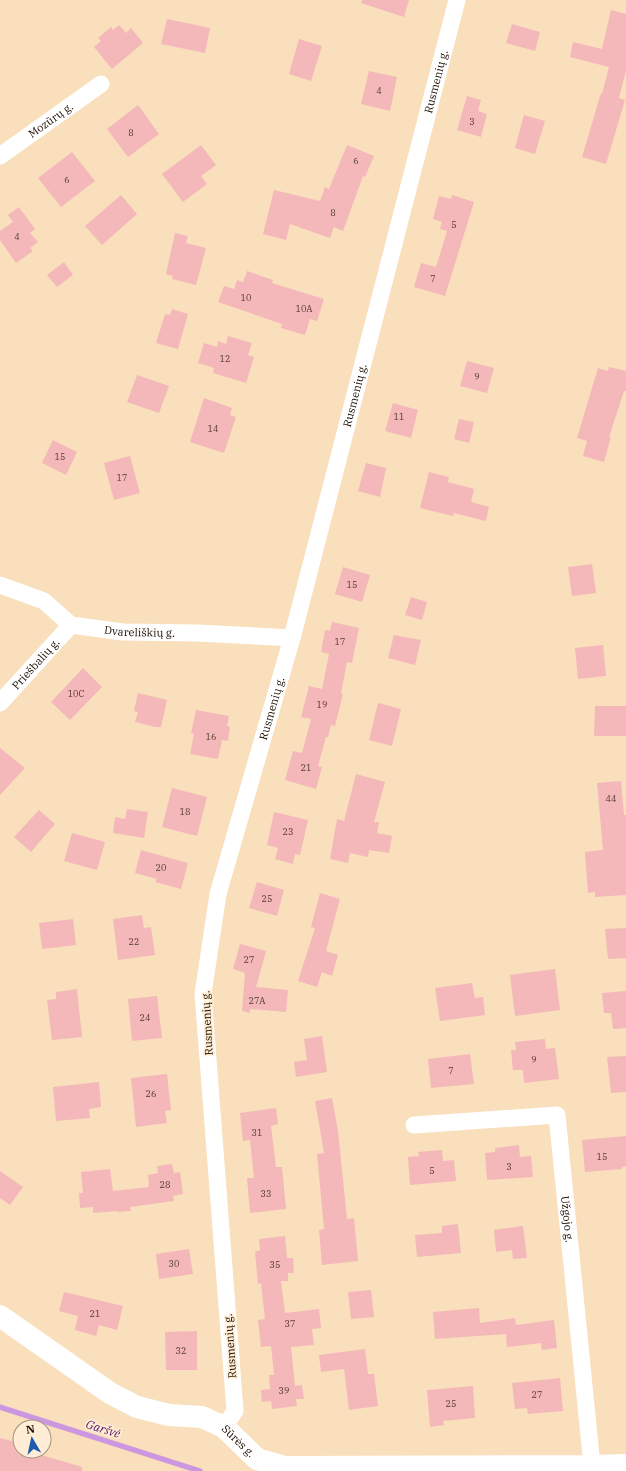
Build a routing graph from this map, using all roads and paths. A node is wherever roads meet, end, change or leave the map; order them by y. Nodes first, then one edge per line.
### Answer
1 (457, 0) edge
2 (101, 84) dead end
3 (0, 156) edge
4 (0, 585) edge
5 (71, 625) junction
6 (292, 638) junction
7 (0, 703) edge
8 (414, 1125) dead end
9 (0, 1316) edge
10 (224, 1427) junction
11 (610, 1467) edge

1 - 6 street, Rusmenių g.
2 - 3 street, Mozūrų g.
4 - 5 street
5 - 6 street, Dvareliškių g.
5 - 7 street, Priešbalių g.
6 - 10 street, Rusmenių g.
8 - 11 street, Užgojo g.
9 - 10 street, Sūrės g.
10 - 11 street, Sūrės g.

